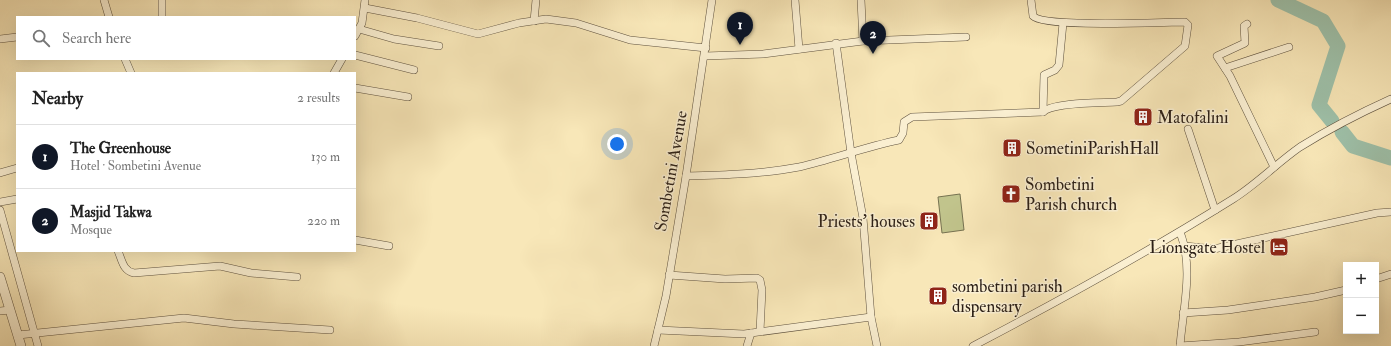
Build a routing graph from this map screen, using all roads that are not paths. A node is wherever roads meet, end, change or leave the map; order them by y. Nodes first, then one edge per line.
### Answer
1 (104, 0) edge
2 (162, 0) edge
3 (536, 0) edge
4 (712, 0) edge
5 (795, 0) edge
6 (861, 0) edge
7 (1031, 0) edge
8 (365, 4) edge
9 (109, 16) edge
10 (162, 16) edge
11 (534, 21) junction
12 (1064, 23) junction
13 (1247, 24) dead end
14 (358, 27) edge
15 (16, 37) edge
16 (966, 37) dead end
17 (0, 39) edge
18 (863, 41) junction
19 (836, 43) junction
20 (439, 46) dead end
21 (706, 48) junction
22 (1289, 48) dead end
23 (799, 49) junction
24 (356, 55) edge
25 (705, 56) junction
26 (125, 60) edge
27 (341, 60) edge
28 (1225, 68) junction
29 (414, 70) dead end
30 (131, 72) edge
31 (335, 72) edge
32 (356, 88) edge
33 (408, 97) dead end
34 (1391, 99) edge
35 (1043, 112) junction
36 (1188, 129) dead end
37 (851, 153) junction
38 (1274, 167) junction
39 (16, 168) edge
40 (0, 173) edge
41 (686, 176) junction
42 (16, 199) edge
43 (0, 202) edge
44 (0, 210) edge
45 (1215, 210) junction
46 (1391, 212) edge
47 (1180, 232) junction
48 (356, 240) edge
49 (390, 246) dead end
50 (1186, 246) junction
51 (118, 252) edge
52 (1391, 274) edge
53 (669, 275) junction
54 (0, 277) edge
55 (297, 277) dead end
56 (1379, 278) edge
57 (1343, 291) edge
58 (10, 310) junction
59 (0, 311) edge
60 (1183, 313) junction
61 (871, 317) junction
62 (330, 330) dead end
63 (658, 330) junction
64 (760, 331) junction
65 (35, 332) junction
66 (1315, 332) dead end
67 (751, 333) junction
68 (18, 335) junction
69 (21, 346) edge
70 (38, 346) edge
71 (654, 346) edge
72 (747, 346) edge
73 (877, 346) edge
74 (973, 346) edge
75 (1180, 346) edge

1 - 9 street
2 - 10 street
3 - 11 street
4 - 21 street, Sombetini Avenue
5 - 23 street
6 - 18 street
7 - 12 street
8 - 11 street
8 - 14 street
11 - 21 street
12 - 35 street
12 - 35 street
13 - 28 street
14 - 20 street
15 - 17 street
16 - 18 street
18 - 19 street
19 - 23 street
19 - 37 street
21 - 25 street, Sombetini Avenue
22 - 28 street
23 - 25 street
24 - 29 street
25 - 41 street, Sombetini Avenue
26 - 30 street
27 - 31 street
28 - 38 street
32 - 33 street
34 - 38 street
35 - 37 street
36 - 45 street
37 - 41 street
37 - 61 street
38 - 45 street
39 - 40 street
41 - 53 street, Sombetini Avenue
42 - 43 street
44 - 65 street
45 - 47 street
46 - 50 street
47 - 50 street
47 - 74 street
48 - 49 street
50 - 60 street
51 - 55 street
52 - 56 street
53 - 63 street, Sombetini Avenue
53 - 64 street
54 - 58 street
57 - 60 street
58 - 59 street
58 - 68 street
60 - 75 street
61 - 64 street
61 - 73 street
62 - 65 street
63 - 67 street
63 - 71 street, Sombetini Avenue
64 - 67 street
65 - 68 street
65 - 70 street
66 - 75 street
67 - 72 street
68 - 69 street

